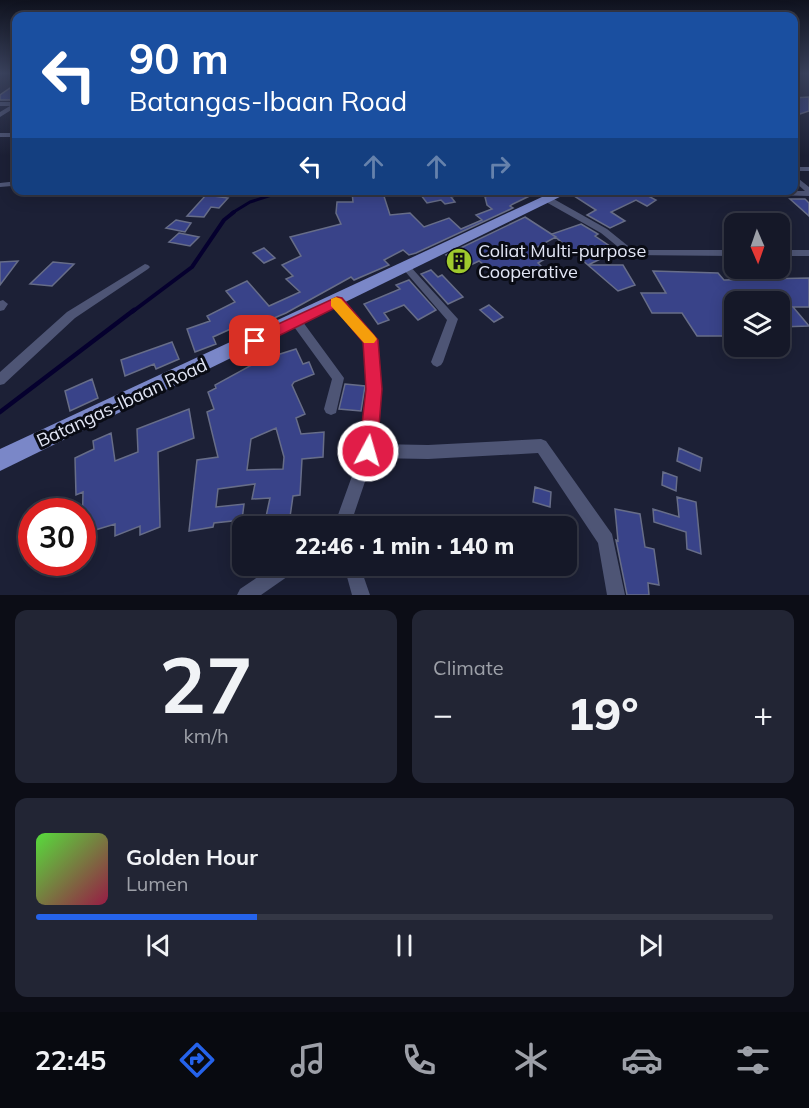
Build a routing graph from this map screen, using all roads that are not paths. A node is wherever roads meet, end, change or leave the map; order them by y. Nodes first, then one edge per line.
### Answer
1 (798, 181) edge
2 (809, 193) edge
3 (558, 195) edge
4 (549, 200) junction
5 (724, 253) edge
6 (790, 253) edge
7 (809, 253) edge
8 (145, 267) dead end
9 (406, 267) junction
10 (337, 302) junction
11 (296, 321) junction
12 (437, 362) dead end
13 (0, 380) edge
14 (331, 409) dead end
15 (368, 451) junction
16 (0, 460) edge
17 (345, 516) edge
18 (274, 576) edge
19 (355, 576) edge
20 (246, 595) edge
21 (361, 595) edge
22 (616, 595) edge

1 - 2 street
3 - 4 main road, Batangas-Ibaan Road
4 - 5 street
4 - 9 main road, Batangas-Ibaan Road
6 - 7 street
8 - 13 street
9 - 10 main road, Batangas-Ibaan Road
9 - 12 street
10 - 11 main road, Batangas-Ibaan Road
10 - 15 street
11 - 14 street
11 - 16 main road, Batangas-Ibaan Road
15 - 17 street
15 - 22 street
18 - 20 street
19 - 21 street

